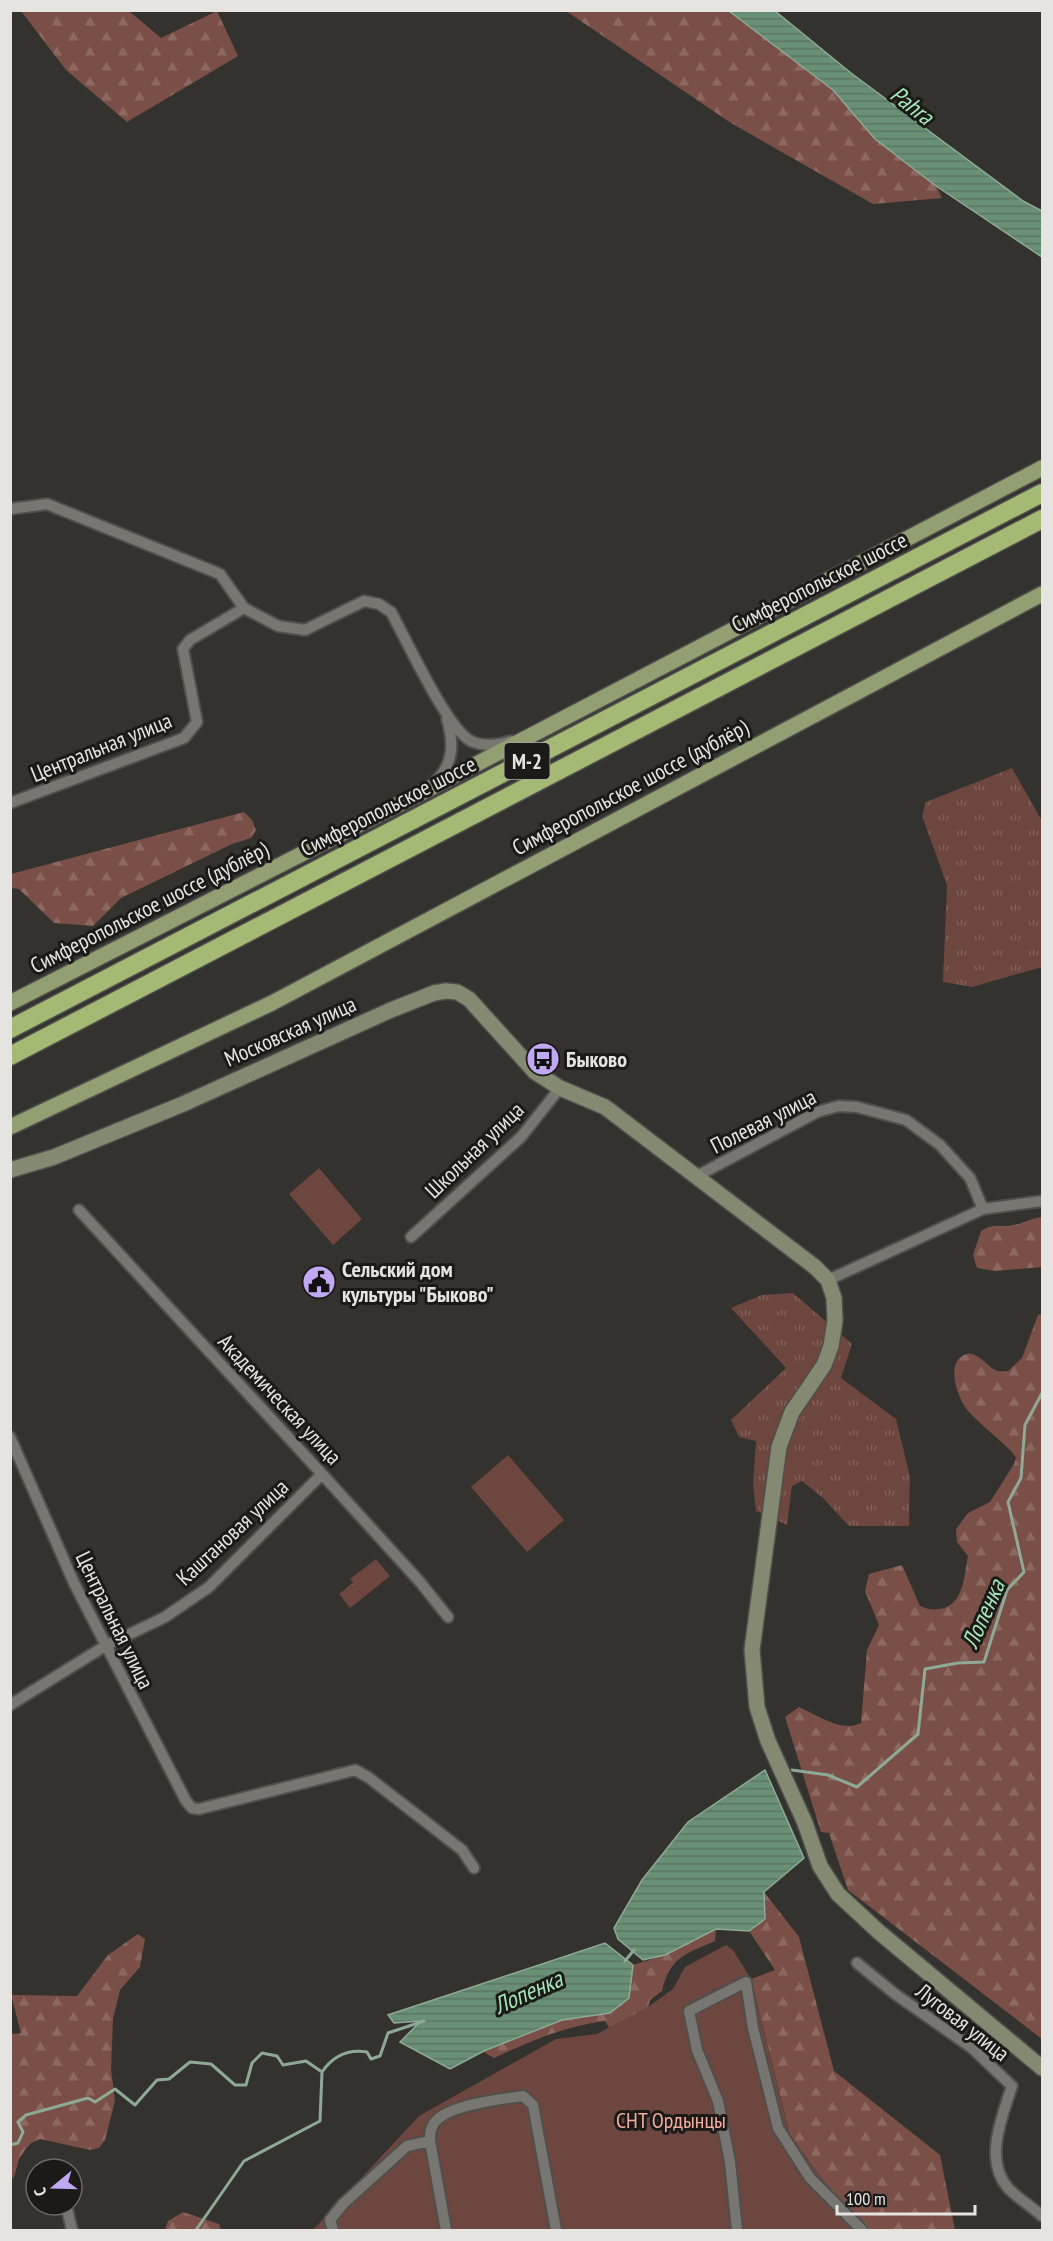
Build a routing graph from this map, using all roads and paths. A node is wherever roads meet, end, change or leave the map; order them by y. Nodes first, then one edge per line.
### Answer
1 (1042, 468) edge
2 (1042, 493) edge
3 (10, 509) edge
4 (1042, 519) edge
5 (1042, 594) edge
6 (244, 608) junction
7 (444, 711) junction
8 (526, 738) junction
9 (425, 791) junction
10 (10, 803) edge
11 (10, 1003) edge
12 (10, 1029) edge
13 (10, 1056) edge
14 (560, 1088) junction
15 (10, 1127) edge
16 (10, 1170) edge
17 (697, 1176) junction
18 (1042, 1202) edge
19 (983, 1209) junction
20 (79, 1210) dead end
21 (411, 1237) dead end
22 (828, 1280) junction
23 (10, 1437) edge
24 (322, 1474) junction
25 (448, 1617) dead end
26 (105, 1646) junction
27 (10, 1705) edge
28 (474, 1868) dead end
29 (857, 1963) dead end
30 (1042, 2068) edge
31 (430, 2141) junction
32 (1042, 2216) edge
33 (333, 2230) edge
34 (446, 2230) edge
35 (556, 2230) edge
36 (737, 2230) edge
37 (862, 2230) edge

1 - 8 main road, Симферопольское шоссе (дублёр)
2 - 12 highway, Симферопольское шоссе / М-2
3 - 6 street
4 - 13 highway, Симферопольское шоссе / М-2
5 - 15 main road, Симферопольское шоссе (дублёр)
6 - 7 street
6 - 10 street, Центральная улица
7 - 8 street
7 - 9 street
8 - 9 main road, Симферопольское шоссе (дублёр)
9 - 11 main road, Симферопольское шоссе (дублёр)
14 - 16 street, Московская улица
14 - 17 street, Московская улица
14 - 21 street, Школьная улица
17 - 19 street, Полевая улица
17 - 22 street, Московская улица
18 - 19 street
19 - 22 street
20 - 24 street, Академическая улица
22 - 30 street
23 - 26 street, Центральная улица
24 - 25 street, Академическая улица
24 - 26 street, Каштановая улица
26 - 27 street, Каштановая улица
26 - 28 street, Центральная улица
29 - 32 street, Луговая улица
31 - 33 street
31 - 34 street
31 - 35 street
36 - 37 street

